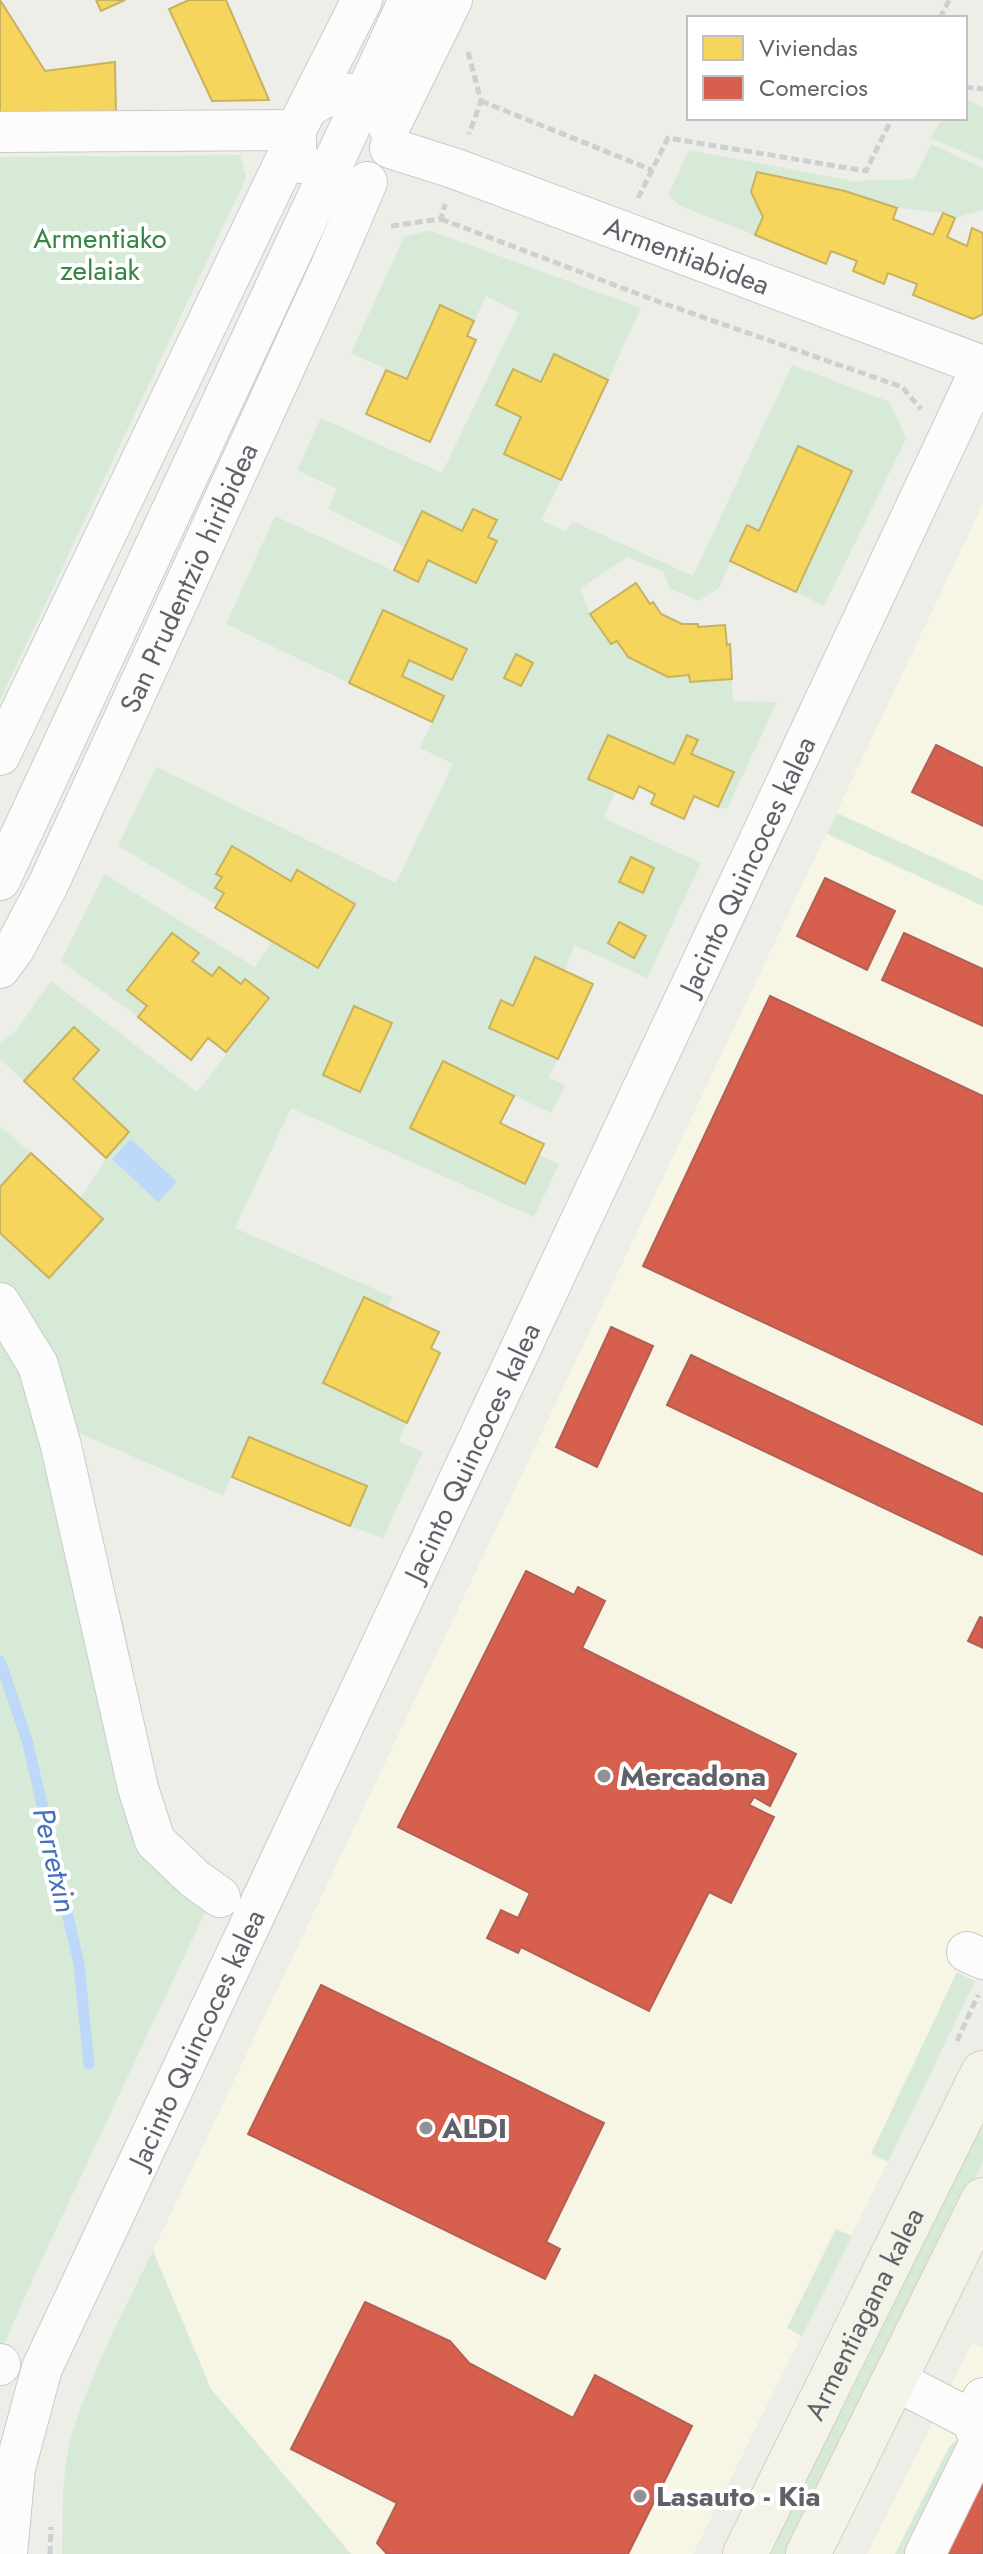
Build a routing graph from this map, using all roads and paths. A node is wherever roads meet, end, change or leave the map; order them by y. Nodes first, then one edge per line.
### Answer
1 (362, 0) edge
2 (409, 0) edge
3 (452, 0) edge
4 (363, 97) junction
5 (481, 101) dead end
6 (891, 120) edge
7 (300, 125) junction
8 (0, 132) edge
9 (390, 138) junction
10 (652, 170) junction
11 (367, 182) junction
12 (324, 185) junction
13 (653, 204) dead end
14 (441, 219) dead end
15 (983, 366) edge
16 (924, 413) dead end
17 (0, 755) edge
18 (0, 880) edge
19 (0, 968) edge
20 (0, 1303) edge
21 (220, 1897) dead end
22 (983, 2073) edge
23 (980, 2211) edge
24 (895, 2380) junction
25 (977, 2409) edge
26 (817, 2550) edge
27 (7, 2554) edge
28 (745, 2554) edge
29 (925, 2554) edge

1 - 7 street
2 - 4 street, San Prudentzio hiribidea
3 - 9 street, San Prudentzio hiribidea
4 - 7 street
4 - 9 street
4 - 12 street, San Prudentzio hiribidea
5 - 10 path
6 - 10 path
7 - 8 street
7 - 12 street
7 - 17 street
9 - 11 street, San Prudentzio hiribidea
9 - 15 street, Armentiabidea
10 - 13 path
11 - 12 street
11 - 19 street, San Prudentzio hiribidea
12 - 18 street, San Prudentzio hiribidea
14 - 16 path
15 - 27 street, Jacinto Quincoces kalea
20 - 21 street
22 - 28 main road, Armentiagana kalea
23 - 24 main road, Armentiagana kalea
24 - 25 street
24 - 26 main road, Armentiagana kalea
25 - 29 street

